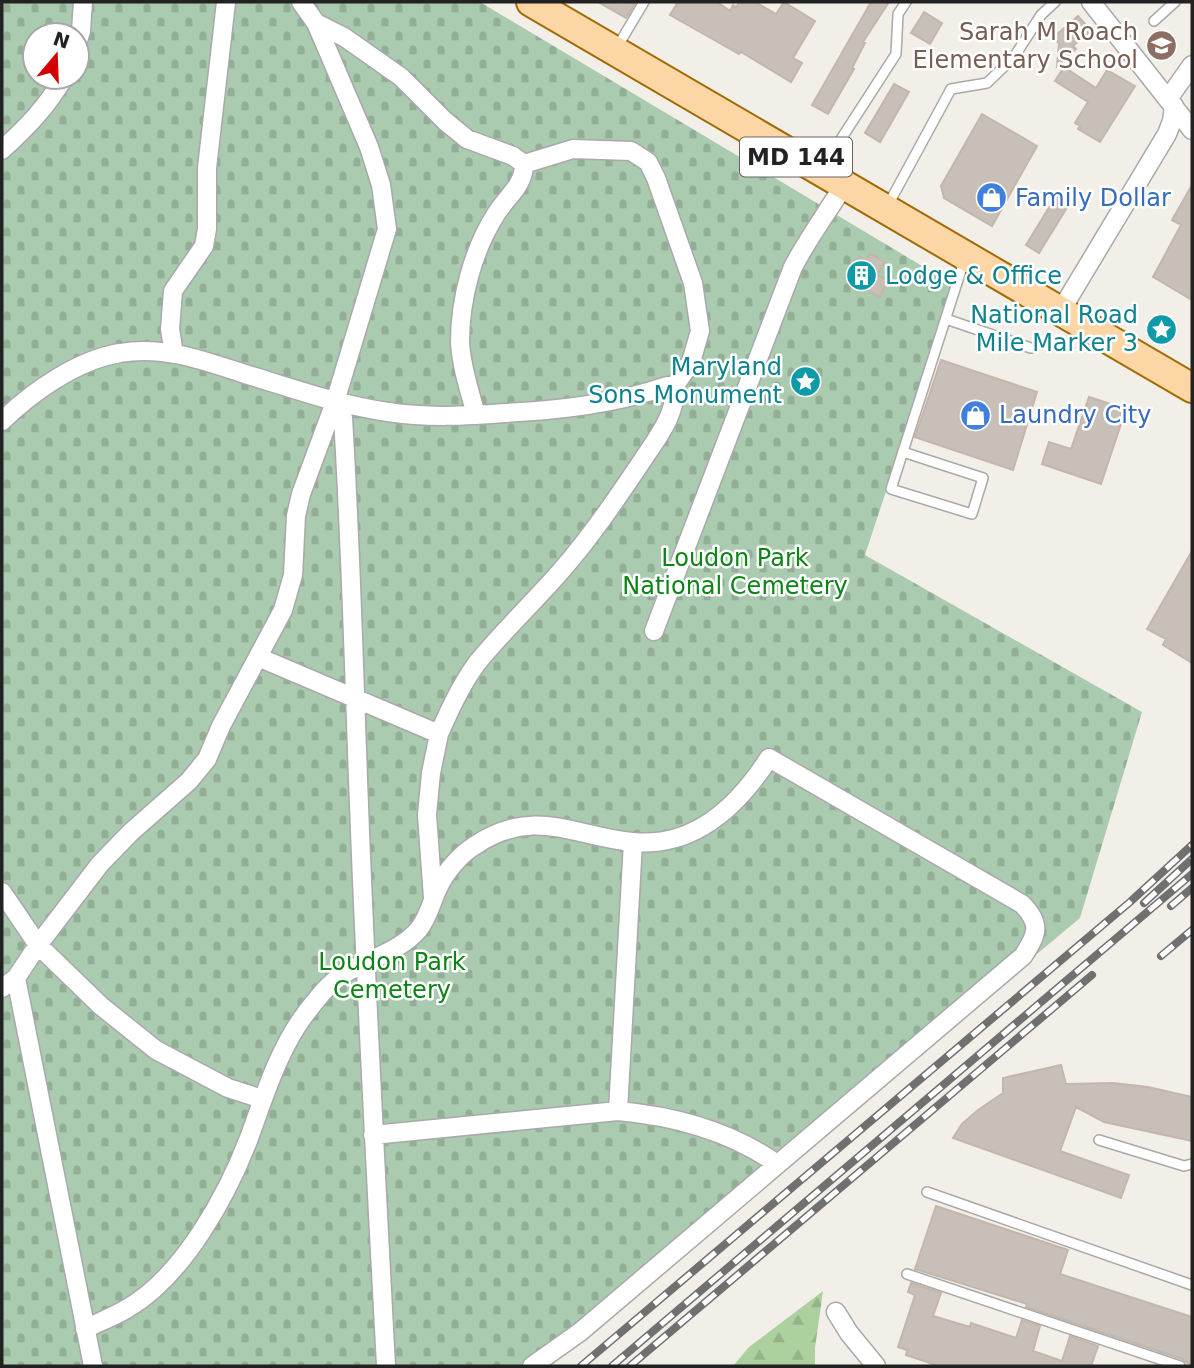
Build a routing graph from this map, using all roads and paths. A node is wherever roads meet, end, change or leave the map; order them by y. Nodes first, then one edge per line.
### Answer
1 (83, 2) edge
2 (226, 2) edge
3 (301, 2) edge
4 (531, 2) edge
5 (644, 2) edge
6 (906, 2) edge
7 (1055, 2) edge
8 (1091, 2) edge
9 (1175, 2) edge
10 (82, 21) edge
11 (1154, 21) dead end
12 (316, 23) junction
13 (615, 51) junction
14 (1192, 65) edge
15 (56, 91) edge
16 (1171, 102) junction
17 (1192, 130) edge
18 (2, 150) edge
19 (524, 164) junction
20 (832, 178) junction
21 (886, 210) junction
22 (965, 257) junction
23 (1060, 312) junction
24 (946, 319) junction
25 (1031, 348) dead end
26 (174, 354) junction
27 (674, 387) junction
28 (1192, 388) edge
29 (335, 402) junction
30 (476, 415) junction
31 (2, 421) edge
32 (903, 452) junction
33 (654, 631) dead end
34 (258, 657) junction
35 (354, 697) junction
36 (439, 734) junction
37 (633, 842) junction
38 (2, 892) edge
39 (433, 902) junction
40 (38, 945) junction
41 (365, 963) junction
42 (9, 983) edge
43 (262, 1099) junction
44 (618, 1111) junction
45 (373, 1135) junction
46 (1098, 1140) dead end
47 (777, 1164) junction
48 (1192, 1164) edge
49 (926, 1192) dead end
50 (907, 1275) dead end
51 (1192, 1285) edge
52 (836, 1312) dead end
53 (85, 1329) junction
54 (93, 1366) edge
55 (386, 1366) edge
56 (532, 1366) edge
57 (876, 1366) edge
58 (1180, 1366) edge

1 - 10 street
2 - 26 street
3 - 12 street
4 - 13 main road, MD 144
5 - 13 lane
6 - 20 lane
7 - 21 lane
8 - 16 street
9 - 11 lane
12 - 19 street
12 - 29 street
13 - 20 main road, MD 144
14 - 16 street
15 - 18 street
16 - 17 street
16 - 23 street
19 - 27 street
19 - 30 street
20 - 21 main road, MD 144
20 - 33 street
21 - 22 main road, MD 144
22 - 23 main road, MD 144
22 - 24 lane
23 - 28 main road, MD 144
24 - 25 lane
24 - 32 lane
26 - 29 street
26 - 31 street
27 - 30 street
27 - 36 street
29 - 30 street
29 - 34 street
29 - 35 street
32 - 32 lane
34 - 35 street
34 - 40 street
35 - 36 street
35 - 41 street
36 - 39 street
37 - 39 street
37 - 44 street
37 - 47 street
38 - 40 street
39 - 41 street
40 - 42 street
40 - 43 street
41 - 43 street
41 - 45 street
42 - 53 street
43 - 53 street
44 - 45 street
44 - 47 street
45 - 55 street
46 - 48 lane
47 - 56 street
49 - 51 lane
50 - 58 lane
52 - 57 street
53 - 54 street

